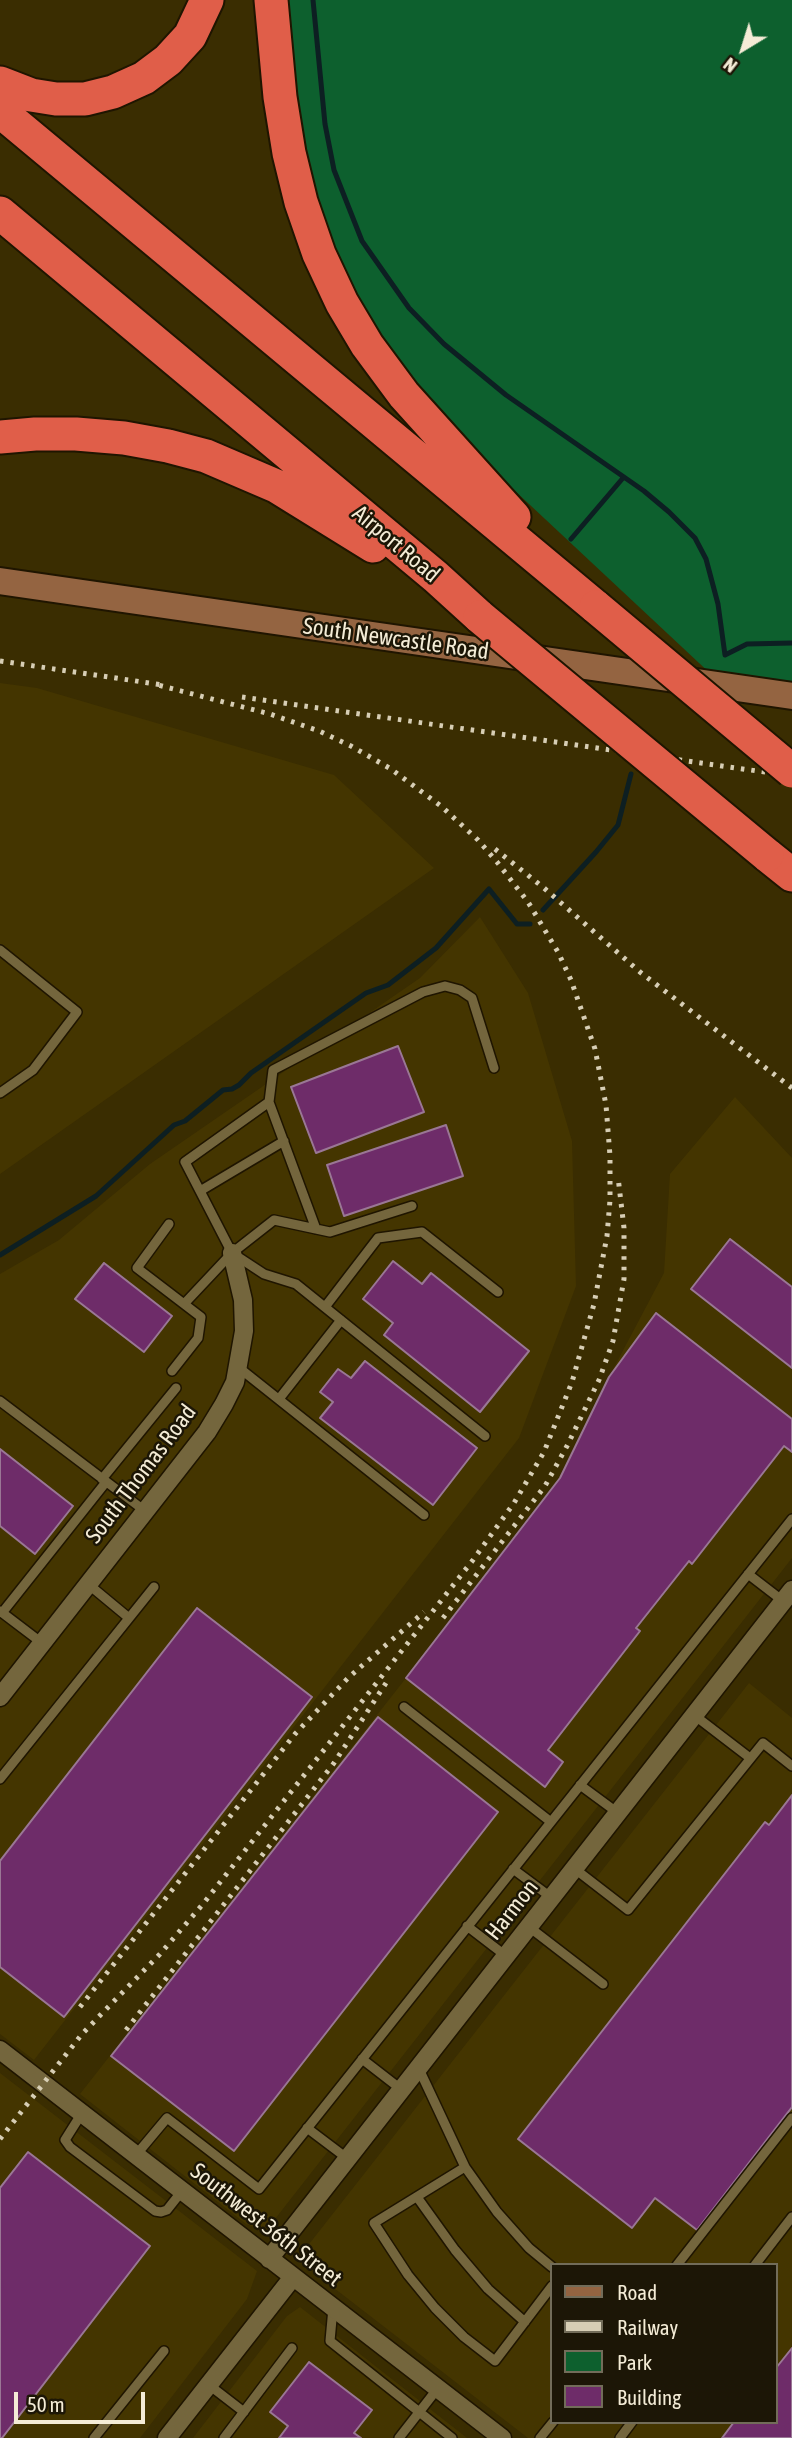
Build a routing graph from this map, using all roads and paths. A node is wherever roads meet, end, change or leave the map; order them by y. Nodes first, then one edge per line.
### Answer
1 (207, 0) edge
2 (271, 0) edge
3 (0, 83) edge
4 (0, 111) edge
5 (0, 213) edge
6 (0, 438) edge
7 (430, 578) junction
8 (0, 581) edge
9 (596, 607) junction
10 (792, 696) edge
11 (792, 771) edge
12 (780, 865) edge
13 (0, 950) edge
14 (494, 1068) dead end
15 (0, 1093) edge
16 (269, 1102) junction
17 (284, 1141) junction
18 (200, 1191) junction
19 (412, 1206) dead end
20 (169, 1224) dead end
21 (316, 1229) junction
22 (232, 1253) junction
23 (498, 1292) dead end
24 (184, 1304) junction
25 (325, 1307) junction
26 (341, 1320) junction
27 (238, 1367) junction
28 (172, 1371) dead end
29 (176, 1388) dead end
30 (279, 1399) junction
31 (0, 1401) edge
32 (485, 1436) dead end
33 (104, 1480) junction
34 (145, 1511) junction
35 (424, 1515) dead end
36 (792, 1519) edge
37 (748, 1574) junction
38 (88, 1584) junction
39 (154, 1587) dead end
40 (788, 1596) edge
41 (1, 1612) edge
42 (129, 1618) junction
43 (42, 1643) junction
44 (0, 1697) edge
45 (404, 1707) dead end
46 (694, 1715) junction
47 (750, 1758) junction
48 (792, 1766) edge
49 (0, 1779) edge
50 (580, 1785) junction
51 (618, 1813) junction
52 (551, 1822) junction
53 (513, 1868) junction
54 (575, 1869) junction
55 (552, 1898) junction
56 (467, 1926) junction
57 (529, 1927) junction
58 (506, 1956) junction
59 (603, 1984) dead end
60 (0, 2050) edge
61 (362, 2059) junction
62 (419, 2069) junction
63 (402, 2090) junction
64 (82, 2113) junction
65 (792, 2119) edge
66 (307, 2128) junction
67 (136, 2155) junction
68 (348, 2160) junction
69 (465, 2167) junction
70 (182, 2191) junction
71 (417, 2197) junction
72 (792, 2217) edge
73 (270, 2259) junction
74 (679, 2263) edge
75 (757, 2263) edge
76 (550, 2265) edge
77 (293, 2277) junction
78 (550, 2289) edge
79 (333, 2308) junction
80 (525, 2322) junction
81 (292, 2348) dead end
82 (163, 2351) dead end
83 (209, 2385) junction
84 (438, 2388) junction
85 (243, 2412) junction
86 (419, 2412) junction
87 (94, 2438) edge
88 (167, 2438) edge
89 (224, 2438) edge
90 (399, 2438) edge
91 (452, 2438) edge
92 (502, 2438) edge

1 - 3 highway
2 - 9 highway
4 - 9 highway
5 - 7 highway, Airport Road
6 - 7 highway
7 - 12 highway, Airport Road, bridge
8 - 10 street, South Newcastle Road
9 - 11 highway, bridge
13 - 15 lane
14 - 16 lane
16 - 17 lane
16 - 18 lane
17 - 18 lane
17 - 21 lane
18 - 22 lane
19 - 21 lane
20 - 24 lane
21 - 22 lane
22 - 24 lane
22 - 25 lane
22 - 27 street, South Thomas Road
23 - 25 lane
24 - 28 lane
25 - 26 lane
26 - 30 lane
26 - 32 lane
27 - 30 lane
27 - 34 street, South Thomas Road
29 - 33 lane
30 - 35 lane
31 - 33 lane
33 - 34 lane
33 - 41 lane
34 - 38 street, South Thomas Road
36 - 37 lane
37 - 40 lane
37 - 50 lane
38 - 42 lane
38 - 43 street, South Thomas Road
39 - 42 lane
40 - 46 street, Harmon
41 - 43 lane
42 - 49 lane
43 - 44 street, South Thomas Road
45 - 52 lane
46 - 47 lane
46 - 51 street, Harmon
47 - 48 lane
47 - 54 lane
50 - 51 lane
50 - 52 lane
51 - 54 street, Harmon
52 - 53 lane
53 - 55 lane
53 - 56 lane
54 - 55 street, Harmon
55 - 57 street, Harmon
56 - 58 lane
56 - 61 lane
57 - 58 street, Harmon
57 - 59 lane
58 - 62 street, Harmon
60 - 64 street, Southwest 36th Street
61 - 63 lane
61 - 66 lane
62 - 63 street, Harmon
62 - 69 lane
63 - 68 street, Harmon
64 - 67 street, Southwest 36th Street
64 - 70 lane
65 - 74 lane
66 - 67 lane
66 - 68 lane
67 - 70 street, Southwest 36th Street
68 - 73 street, Harmon
69 - 71 lane
69 - 76 lane
70 - 73 street, Southwest 36th Street
71 - 80 lane
71 - 80 lane
72 - 75 lane
73 - 77 street, Southwest 36th Street
77 - 79 street, Southwest 36th Street
77 - 83 street
78 - 80 lane
79 - 84 street, Southwest 36th Street
79 - 86 lane
81 - 85 lane
82 - 87 lane
83 - 85 lane
83 - 88 street
84 - 86 lane
84 - 92 street, Southwest 36th Street
85 - 89 lane
86 - 90 lane
86 - 91 lane

